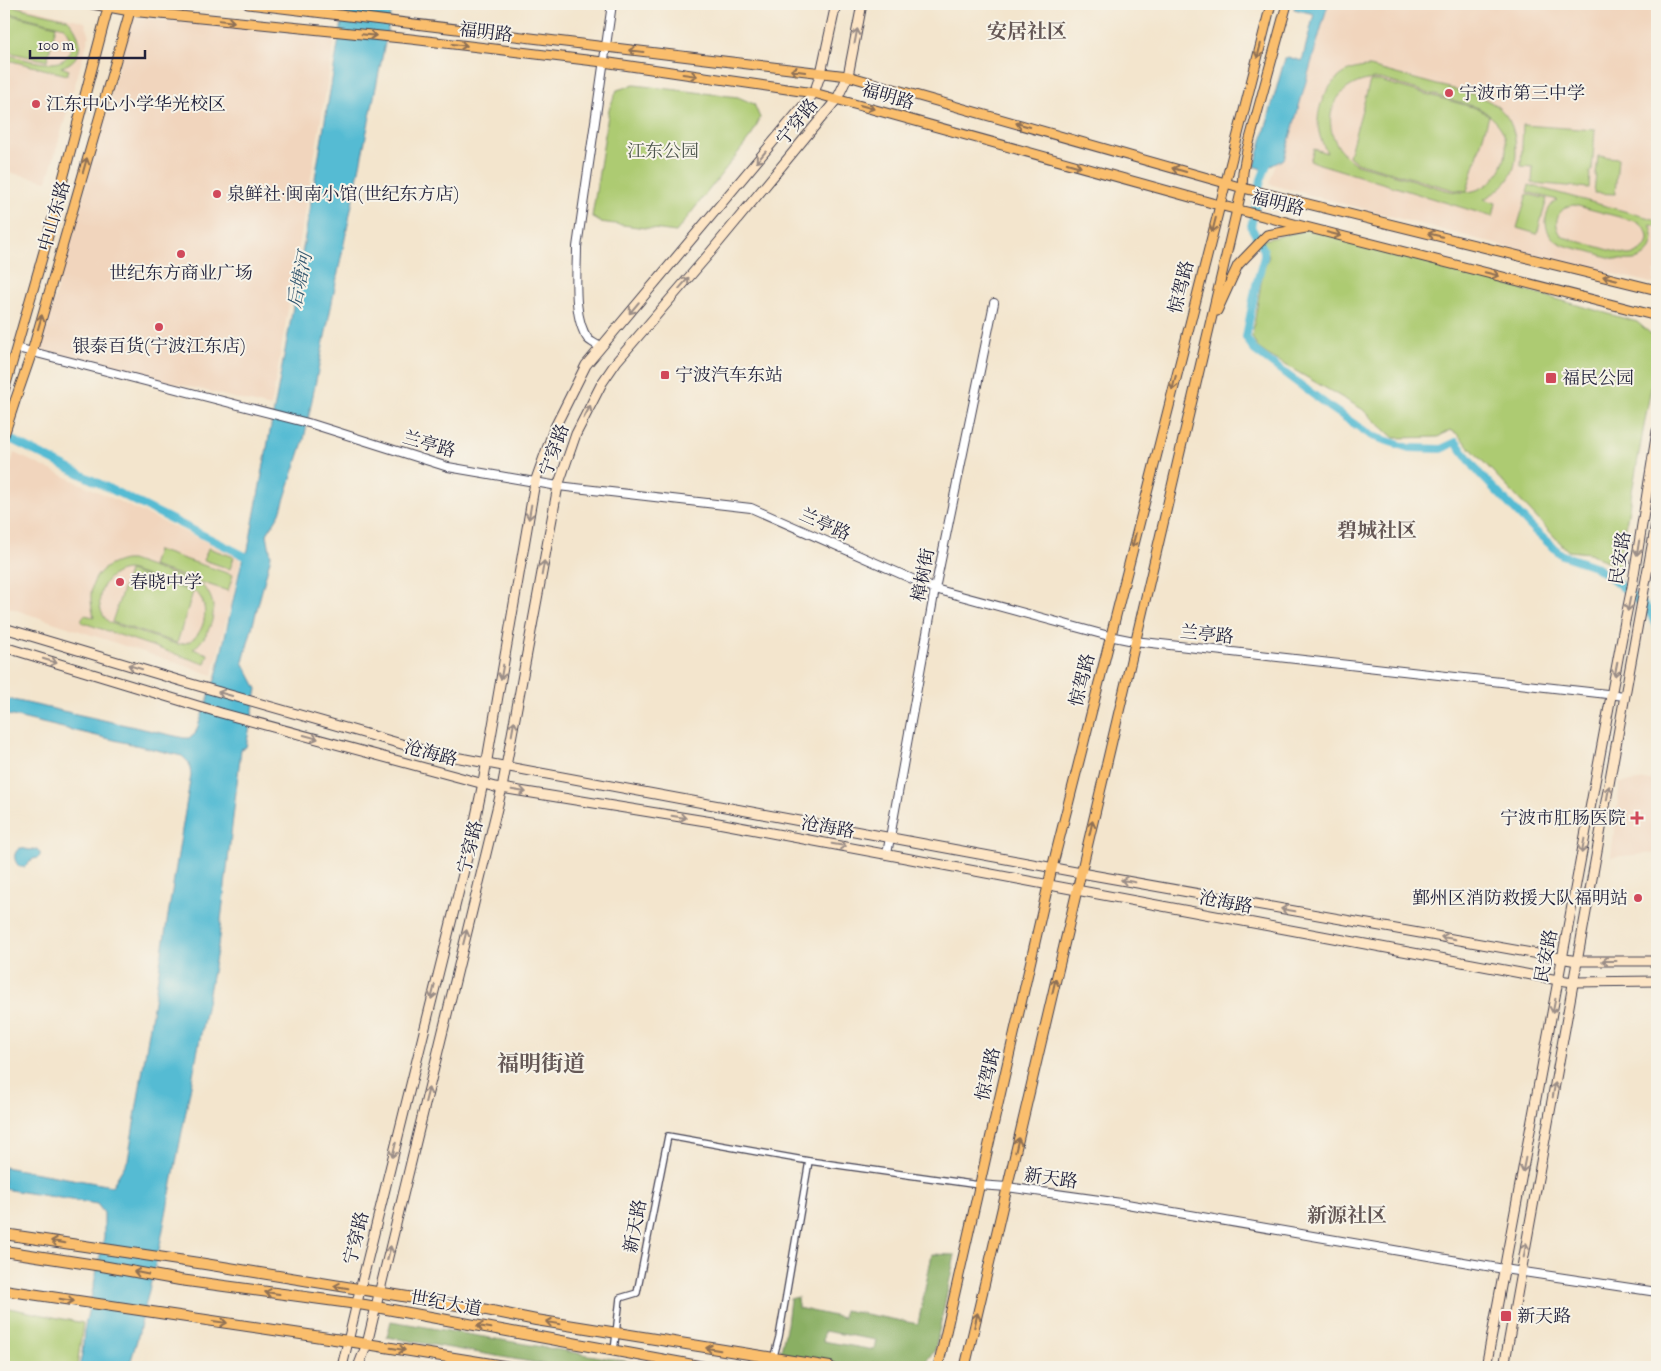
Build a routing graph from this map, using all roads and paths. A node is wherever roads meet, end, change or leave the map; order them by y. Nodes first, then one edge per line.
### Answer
1 (92, 4) edge
2 (248, 4) edge
3 (612, 4) edge
4 (836, 4) edge
5 (862, 4) edge
6 (1271, 4) edge
7 (1287, 4) edge
8 (108, 6) edge
9 (131, 8) edge
10 (605, 47) junction
11 (603, 62) junction
12 (821, 74) junction
13 (848, 76) junction
14 (814, 93) junction
15 (837, 99) junction
16 (1225, 183) junction
17 (1243, 188) junction
18 (1219, 205) junction
19 (1238, 209) junction
20 (1310, 228) junction
21 (1657, 290) edge
22 (994, 303) dead end
23 (1657, 316) edge
24 (1209, 329) junction
25 (601, 347) junction
26 (17, 348) junction
27 (32, 352) junction
28 (4, 391) edge
29 (1657, 431) edge
30 (4, 435) edge
31 (535, 482) junction
32 (558, 486) junction
33 (1657, 522) edge
34 (935, 589) junction
35 (4, 628) edge
36 (1109, 636) junction
37 (1134, 641) junction
38 (4, 647) edge
39 (1612, 693) junction
40 (1625, 696) junction
41 (486, 762) junction
42 (506, 766) junction
43 (483, 784) junction
44 (502, 788) junction
45 (890, 837) junction
46 (887, 854) junction
47 (1052, 868) junction
48 (1081, 873) junction
49 (1048, 885) junction
50 (1077, 890) junction
51 (1562, 958) junction
52 (1657, 960) edge
53 (1577, 961) junction
54 (1558, 980) junction
55 (1657, 981) edge
56 (1574, 982) junction
57 (809, 1161) junction
58 (979, 1185) junction
59 (1007, 1187) junction
60 (4, 1234) edge
61 (4, 1251) edge
62 (1504, 1269) junction
63 (1521, 1271) junction
64 (4, 1290) edge
65 (360, 1290) junction
66 (1657, 1292) edge
67 (379, 1294) junction
68 (357, 1304) junction
69 (376, 1307) junction
70 (616, 1333) junction
71 (348, 1341) junction
72 (367, 1344) junction
73 (614, 1351) junction
74 (772, 1363) edge
75 (342, 1367) edge
76 (358, 1367) edge
77 (510, 1367) edge
78 (704, 1367) edge
79 (830, 1367) edge
80 (938, 1367) edge
81 (964, 1367) edge
82 (1486, 1367) edge
83 (1504, 1367) edge

1 - 8 main road, 福明路
2 - 10 main road, 福明路
3 - 10 street
4 - 12 main road, 宁穿路
13 -> 5 main road, 宁穿路
6 -> 16 main road, 惊驾路
7 - 17 main road, 惊驾路
8 - 9 main road, 福明路
8 - 26 main road, 中山东路
9 -> 11 main road, 福明路
27 -> 9 main road, 中山东路
10 - 11 street
12 -> 10 main road, 福明路
11 -> 14 main road, 福明路
11 - 25 street
12 - 13 main road, 福明路
12 - 14 main road, 宁穿路
13 - 15 main road, 宁穿路
16 -> 13 main road, 福明路
14 - 15 main road, 福明路
14 -> 25 main road, 宁穿路
15 -> 18 main road, 福明路
32 -> 15 main road, 宁穿路
16 - 17 main road, 福明路
16 - 18 main road, 惊驾路
17 - 19 main road, 惊驾路
21 -> 17 main road, 福明路
18 - 19 main road, 福明路
18 -> 36 main road, 惊驾路
19 - 20 main road, 福明路
19 - 24 main road, 惊驾路
20 -> 23 main road, 福明路
20 - 24 main road
22 - 34 street, 樟树街
24 - 37 main road, 惊驾路
25 - 31 main road, 宁穿路
26 - 27 street, 兰亭路
26 - 28 main road, 中山东路
27 - 30 main road, 中山东路, bridge
27 - 31 street, 兰亭路
29 -> 39 main road, 民安路, bridge
31 - 32 street, 兰亭路
31 -> 41 main road, 宁穿路
32 - 34 street, 兰亭路
42 -> 32 main road, 宁穿路
33 - 40 main road, 民安路
34 - 36 street, 兰亭路
34 - 45 street, 樟树街
41 -> 35 main road, 沧海路
36 - 37 street, 兰亭路
36 - 47 main road, 惊驾路
37 - 39 street, 兰亭路
48 -> 37 main road, 惊驾路
38 -> 43 main road, 沧海路
39 - 40 street, 兰亭路
39 -> 51 main road, 民安路
53 -> 40 main road, 民安路
41 - 42 main road, 沧海路
41 - 43 main road, 宁穿路
42 - 44 main road, 宁穿路
42 - 45 main road, 沧海路
43 - 44 main road, 沧海路
43 -> 65 main road, 宁穿路
44 -> 46 main road, 沧海路
67 -> 44 main road, 宁穿路
45 - 46 street, 樟树街
45 - 47 main road, 沧海路
46 - 49 main road, 沧海路
47 - 48 main road, 沧海路
47 - 49 main road, 惊驾路
48 - 50 main road, 惊驾路
51 -> 48 main road, 沧海路
49 - 50 main road, 沧海路
49 - 58 main road, 惊驾路
50 - 54 main road, 沧海路
59 -> 50 main road, 惊驾路
51 - 53 main road, 沧海路
51 - 54 main road, 民安路
52 -> 53 main road, 沧海路
53 - 56 main road, 民安路
54 - 56 main road, 沧海路
54 -> 62 main road, 民安路
55 - 56 main road, 沧海路
63 -> 56 main road, 民安路
57 - 58 street, 新天路
57 - 70 street, 新天路
57 - 74 street
58 - 59 street, 新天路
58 - 80 main road, 惊驾路
59 - 62 street, 新天路
81 -> 59 main road, 惊驾路
65 -> 60 highway
68 -> 61 highway, 世纪大道
62 - 63 street, 新天路
62 - 82 main road, 民安路
63 - 66 street, 新天路
63 - 83 main road, 民安路
64 -> 71 highway
65 - 67 highway
65 - 68 main road, 宁穿路
67 - 69 main road, 宁穿路
70 -> 67 highway
68 - 69 highway, 世纪大道
68 - 71 main road, 宁穿路
69 - 72 main road, 宁穿路
73 -> 69 highway, 世纪大道
70 - 73 street, 新天路
74 -> 70 highway
71 - 72 highway
71 - 75 main road, 宁穿路
72 - 76 main road, 宁穿路
72 -> 77 highway
73 - 78 highway, 世纪大道
74 - 79 highway

